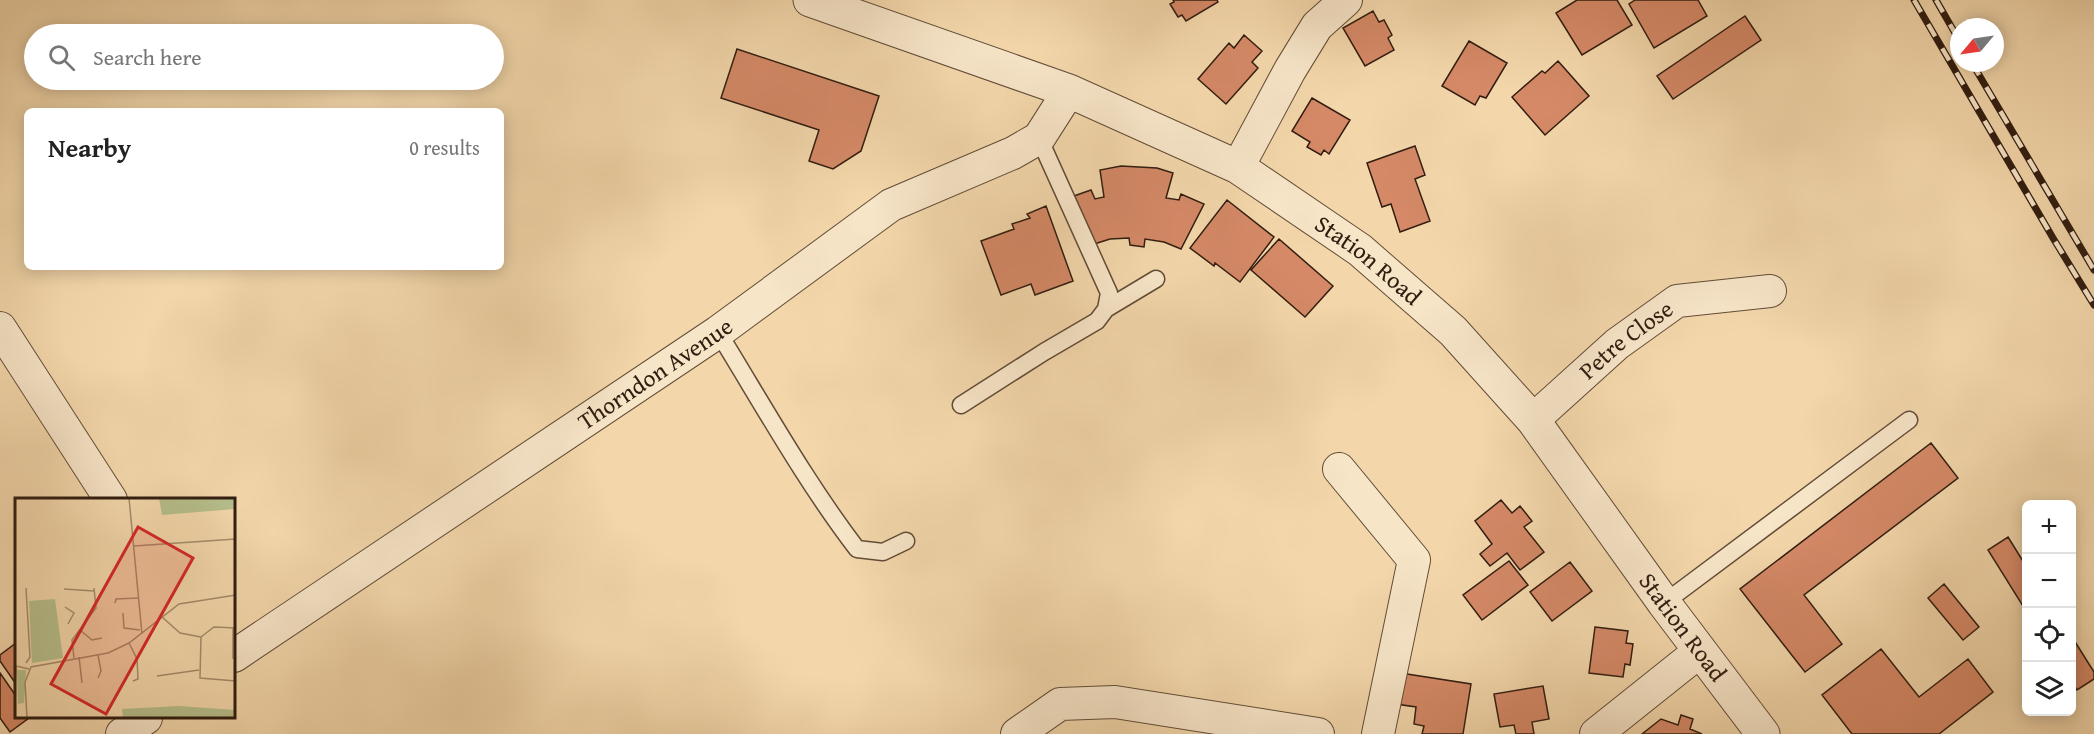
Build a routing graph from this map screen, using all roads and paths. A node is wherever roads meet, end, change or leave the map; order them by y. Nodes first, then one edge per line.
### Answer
1 (810, 0) edge
2 (1346, 0) edge
3 (1069, 91) junction
4 (1039, 138) junction
5 (1238, 167) junction
6 (1156, 279) dead end
7 (1770, 291) dead end
8 (1106, 309) junction
9 (0, 328) edge
10 (718, 332) junction
11 (961, 405) dead end
12 (1533, 420) junction
13 (1910, 420) dead end
14 (1339, 469) dead end
15 (110, 498) edge
16 (906, 541) dead end
17 (1664, 603) junction
18 (1700, 651) junction
19 (236, 655) edge
20 (143, 719) edge
21 (1310, 733) edge
22 (122, 734) edge
23 (1017, 734) edge
24 (1378, 734) edge
25 (1596, 734) edge
26 (1763, 734) edge

1 - 3 street, Station Road
2 - 5 street
3 - 4 street, Thorndon Avenue
3 - 5 street, Station Road
4 - 8 lane
4 - 10 street, Thorndon Avenue
5 - 12 street, Station Road
6 - 8 lane
7 - 12 street, Petre Close
8 - 11 lane
9 - 15 street
10 - 16 lane
10 - 19 street, Thorndon Avenue
12 - 17 street, Station Road
13 - 17 lane
14 - 24 street
17 - 18 street, Station Road
18 - 25 street
18 - 26 street, Station Road
20 - 22 street
21 - 23 street

